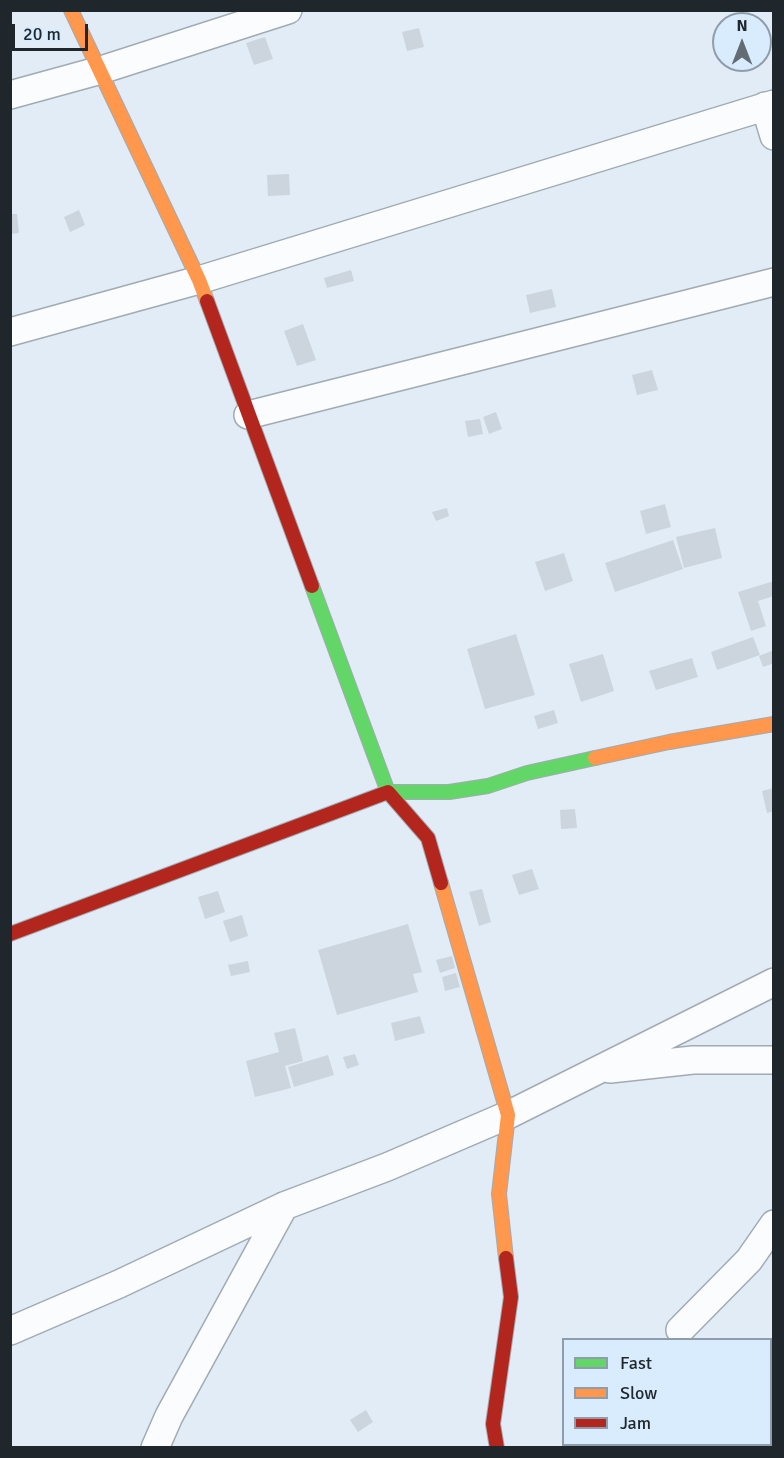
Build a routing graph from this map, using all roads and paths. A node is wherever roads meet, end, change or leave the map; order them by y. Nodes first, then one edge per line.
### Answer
1 (71, 10) edge
2 (288, 10) edge
3 (100, 70) junction
4 (10, 95) edge
5 (769, 105) edge
6 (774, 136) edge
7 (199, 280) junction
8 (774, 282) edge
9 (10, 332) edge
10 (248, 416) junction
11 (774, 724) edge
12 (388, 792) junction
13 (10, 934) edge
14 (774, 982) edge
15 (774, 1060) edge
16 (592, 1071) junction
17 (508, 1115) junction
18 (284, 1206) junction
19 (774, 1224) edge
20 (680, 1330) dead end
21 (10, 1331) edge
22 (155, 1448) edge
23 (497, 1448) edge

1 - 3 street
2 - 3 street
3 - 4 street
3 - 7 street
5 - 6 street
5 - 7 street
7 - 9 street
7 - 10 street
8 - 10 street
10 - 12 street
11 - 12 street
12 - 13 street
12 - 17 street
14 - 16 street
15 - 16 street
16 - 17 street
17 - 18 street
17 - 23 street
18 - 21 street
18 - 22 street
19 - 20 street

